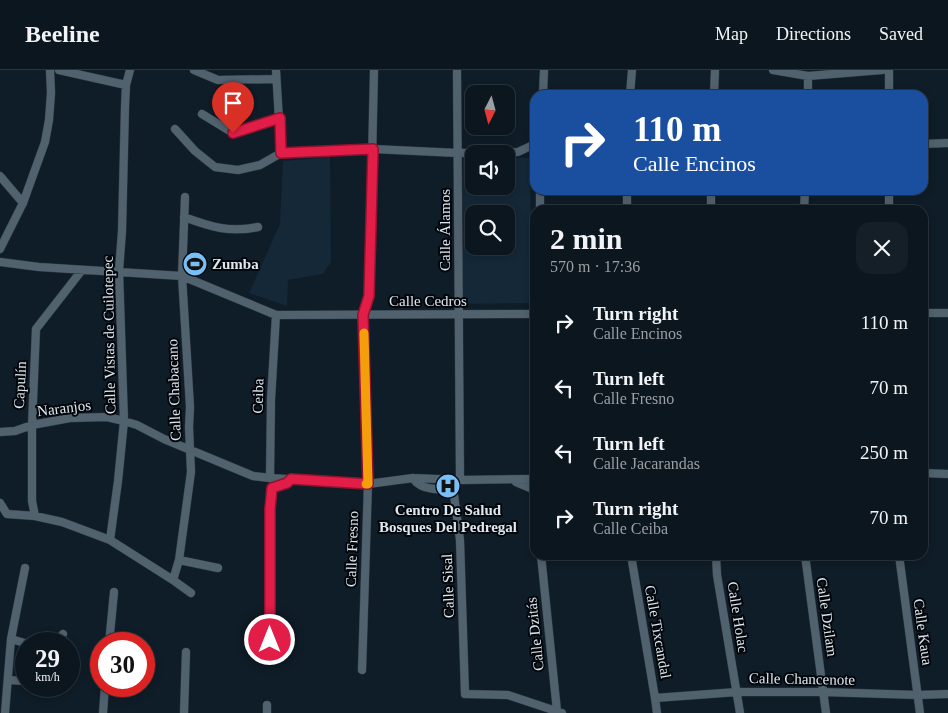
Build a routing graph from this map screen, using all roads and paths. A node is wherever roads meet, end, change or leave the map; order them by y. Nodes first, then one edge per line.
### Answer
1 (50, 70) edge
2 (59, 70) edge
3 (130, 70) edge
4 (194, 70) edge
5 (276, 70) edge
6 (374, 70) edge
7 (457, 70) edge
8 (544, 70) edge
9 (632, 70) edge
10 (715, 70) edge
11 (773, 70) edge
12 (882, 70) edge
13 (889, 70) edge
14 (808, 76) junction
15 (276, 79) junction
16 (126, 85) junction
17 (543, 90) edge
18 (630, 90) edge
19 (714, 90) edge
20 (808, 90) edge
21 (889, 90) edge
22 (202, 114) dead end
23 (280, 118) junction
24 (175, 129) dead end
25 (948, 143) edge
26 (928, 144) edge
27 (530, 146) edge
28 (373, 149) junction
29 (281, 153) junction
30 (458, 153) junction
31 (0, 176) edge
32 (185, 197) dead end
33 (23, 203) junction
34 (184, 217) junction
35 (258, 227) dead end
36 (0, 249) edge
37 (0, 262) edge
38 (82, 270) junction
39 (119, 271) junction
40 (182, 276) junction
41 (928, 313) edge
42 (948, 313) edge
43 (530, 314) edge
44 (363, 315) junction
45 (459, 315) junction
46 (276, 316) junction
47 (124, 421) junction
48 (32, 425) junction
49 (0, 432) edge
50 (190, 450) junction
51 (928, 473) edge
52 (948, 474) edge
53 (270, 478) junction
54 (414, 478) junction
55 (291, 479) junction
56 (460, 480) junction
57 (509, 480) junction
58 (530, 480) edge
59 (368, 484) junction
60 (530, 488) edge
61 (0, 503) edge
62 (35, 516) junction
63 (110, 540) junction
64 (179, 560) junction
65 (542, 560) edge
66 (632, 560) edge
67 (716, 560) edge
68 (806, 560) edge
69 (900, 560) edge
70 (25, 568) dead end
71 (218, 568) dead end
72 (173, 580) junction
73 (114, 592) dead end
74 (192, 593) dead end
75 (110, 632) edge
76 (11, 639) junction
77 (15, 640) edge
78 (186, 652) dead end
79 (271, 659) dead end
80 (362, 670) dead end
81 (8, 680) junction
82 (15, 681) edge
83 (736, 692) junction
84 (823, 692) junction
85 (948, 694) edge
86 (918, 695) junction
87 (104, 697) edge
88 (655, 698) junction
89 (559, 712) edge
90 (5, 713) edge
91 (103, 713) edge
92 (184, 713) edge
93 (656, 713) edge
94 (740, 713) edge
95 (826, 713) edge
96 (920, 713) edge

1 - 33 street
2 - 16 street
3 - 16 street, Calle Vistas de Cuilotepec
4 - 15 street
5 - 15 street
6 - 28 street, Calle Fresno
7 - 30 street, Calle Álamos
8 - 17 street
9 - 18 street
10 - 19 street
11 - 14 street
12 - 14 street
13 - 21 street
14 - 20 street
15 - 23 street
16 - 39 street, Calle Vistas de Cuilotepec
22 - 23 street
23 - 29 street
24 - 29 street
25 - 26 street
27 - 30 street
28 - 29 street
28 - 30 street
28 - 44 street, Calle Fresno
30 - 45 street, Calle Álamos
31 - 33 street
32 - 34 street, Calle Chabacano
33 - 36 street
34 - 35 street
34 - 40 street, Calle Chabacano
37 - 38 street, Calle Cedros
38 - 39 street, Calle Cedros
38 - 48 street, Capulín
39 - 40 street, Calle Cedros
39 - 47 street, Calle Vistas de Cuilotepec
40 - 46 street, Calle Cedros
40 - 50 street, Calle Chabacano
41 - 42 street
43 - 45 street, Calle Cedros
44 - 45 street, Calle Cedros
44 - 46 street, Calle Cedros
44 - 59 street, Calle Fresno
45 - 56 street, Calle Álamos
46 - 53 street, Ceiba
47 - 48 street, Naranjos
47 - 50 street, Naranjos
47 - 63 street, Calle Vistas de Cuilotepec
48 - 49 street, Naranjos
48 - 62 street, Capulín
50 - 53 street, Naranjos
50 - 64 street, Calle Chabacano
51 - 52 street
53 - 55 street, Naranjos
54 - 56 street, Naranjos
54 - 59 street, Naranjos
54 - 89 street, Calle Sisal
55 - 59 street, Naranjos
55 - 79 street
56 - 57 street, Naranjos
57 - 58 street, Naranjos
57 - 60 street
59 - 80 street, Calle Fresno
61 - 62 street
62 - 63 street
63 - 72 street
64 - 71 street
64 - 72 street, Calle Chabacano
65 - 89 street, Calle Dzitás
66 - 88 street, Calle Tixcandal
67 - 83 street, Calle Holac
68 - 84 street, Calle Dzilam
69 - 86 street, Calle Kaua
70 - 76 street
72 - 74 street
73 - 75 street
76 - 77 street
76 - 81 street
78 - 92 street
81 - 82 street
81 - 90 street
83 - 84 street, Calle Chancenote
83 - 88 street, Calle Chancenote
83 - 94 street, Calle Holac
84 - 86 street, Calle Chancenote
84 - 95 street, Calle Dzilam
85 - 86 street, Calle Chancenote
86 - 96 street, Calle Kaua
87 - 91 street
88 - 93 street, Calle Tixcandal

